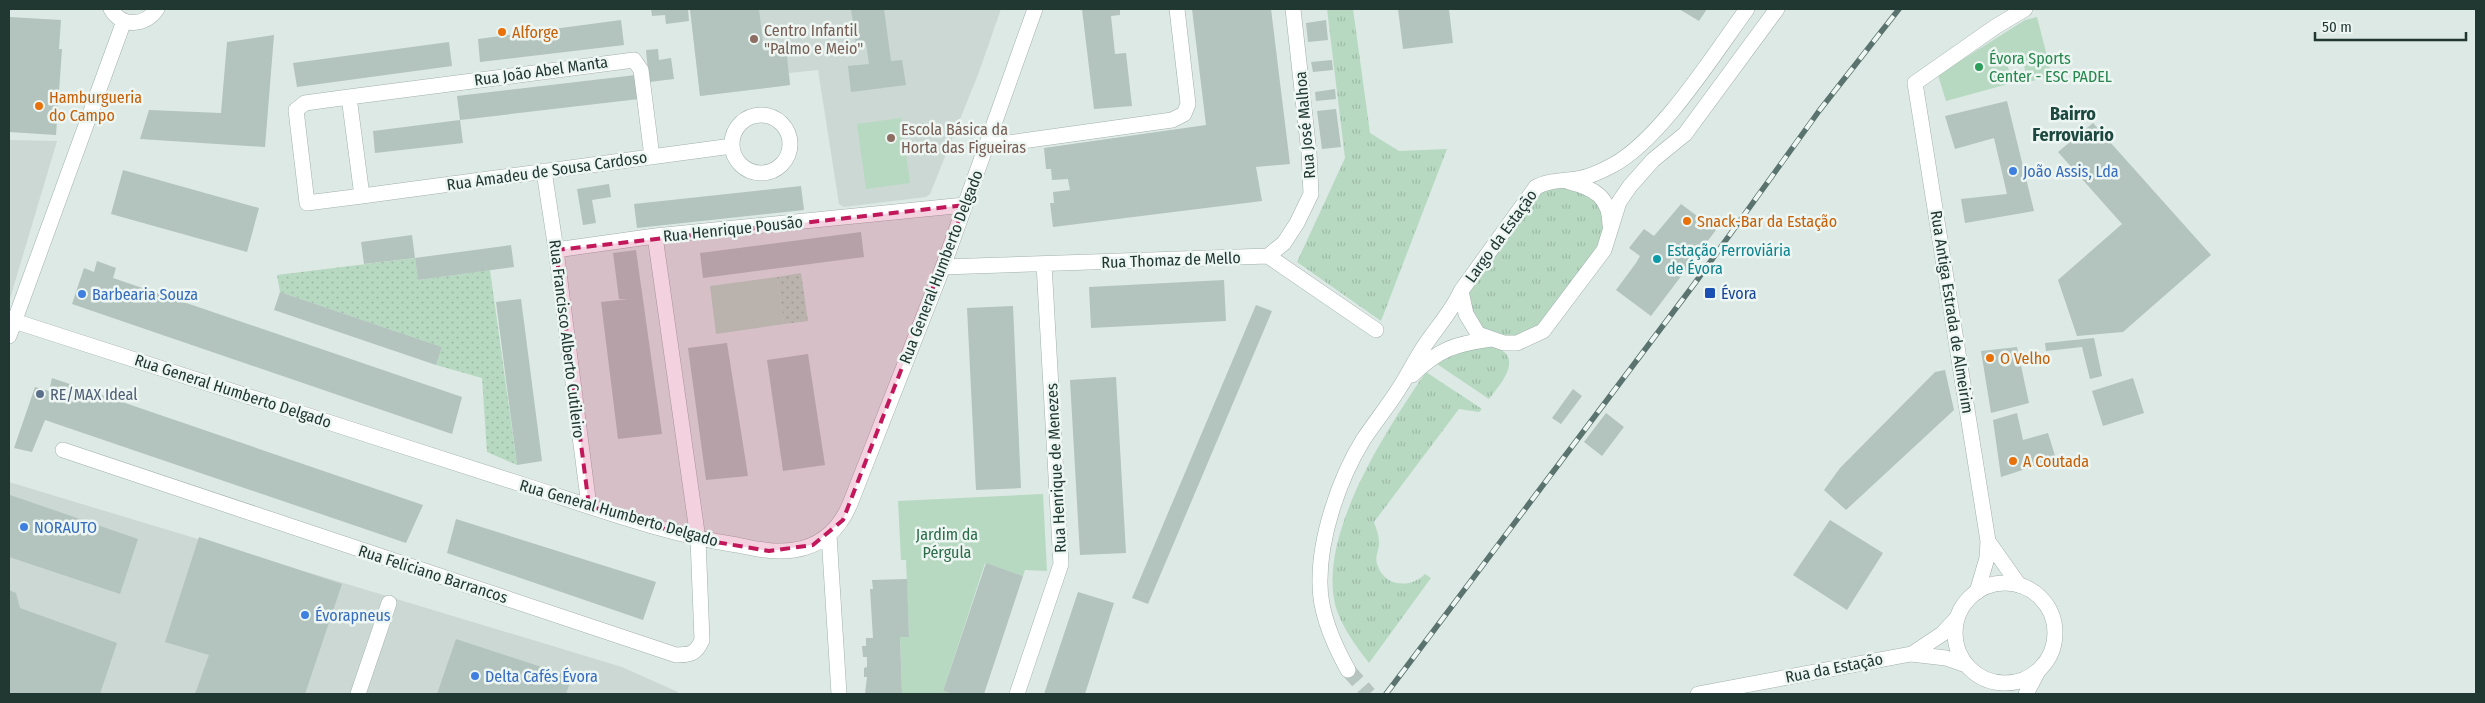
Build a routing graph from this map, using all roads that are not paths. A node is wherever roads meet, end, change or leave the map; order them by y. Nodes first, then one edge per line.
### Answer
1 (111, 9) edge
2 (157, 9) edge
3 (1035, 9) edge
4 (1177, 9) edge
5 (1293, 9) edge
6 (1747, 9) edge
7 (1777, 9) edge
8 (2025, 9) edge
9 (124, 21) junction
10 (349, 97) junction
11 (732, 146) dead end
12 (986, 146) junction
13 (652, 157) junction
14 (544, 172) junction
15 (1561, 180) junction
16 (362, 196) junction
17 (964, 205) junction
18 (655, 236) junction
19 (1608, 239) junction
20 (556, 250) junction
21 (1268, 256) junction
22 (1044, 264) junction
23 (943, 267) junction
24 (1461, 291) junction
25 (14, 320) junction
26 (1376, 330) dead end
27 (9, 336) edge
28 (1491, 339) junction
29 (1400, 387) junction
30 (63, 450) dead end
31 (589, 506) junction
32 (829, 535) junction
33 (698, 539) junction
34 (1988, 541) junction
35 (2019, 585) junction
36 (1977, 592) junction
37 (389, 603) dead end
38 (1957, 618) junction
39 (1911, 654) junction
40 (1966, 665) junction
41 (1348, 670) tunnel mouth
42 (2039, 670) junction
43 (1988, 680) junction
44 (358, 694) edge
45 (839, 694) edge
46 (1017, 694) edge
47 (1698, 694) edge
48 (1997, 694) edge
49 (2026, 694) edge

1 - 9 street
2 - 9 street
3 - 12 street, Rua General Humberto Delgado
4 - 12 street
5 - 21 street, Rua José Malhoa
6 - 15 street, Largo da Estação
7 - 19 street, Largo da Estação
8 - 34 street, Rua Antiga Estrada de Almeirim
9 - 25 street
10 - 13 street, Rua João Abel Manta
10 - 16 street
10 - 16 street, Rua João Abel Manta
11 - 13 street, Rua Amadeu de Sousa Cardoso
12 - 17 street, Rua General Humberto Delgado
13 - 14 street, Rua Amadeu de Sousa Cardoso
14 - 16 street, Rua Amadeu de Sousa Cardoso
14 - 20 street, Rua Francisco Alberto Cutileiro
15 - 19 street, Largo da Estação
15 - 24 street, Largo da Estação
17 - 18 street, Rua Henrique Pousão
17 - 23 street, Rua General Humberto Delgado
18 - 20 street
18 - 33 street, Rua Henrique Pousão
19 - 28 street, Largo da Estação
20 - 31 street, Rua Francisco Alberto Cutileiro
21 - 22 street, Rua Thomaz de Mello
21 - 26 street
22 - 23 street, Rua Thomaz de Mello
22 - 46 street, Rua Henrique de Menezes
23 - 32 street, Rua General Humberto Delgado
24 - 28 street, Largo da Estação
24 - 29 street
25 - 27 street
25 - 31 street, Rua General Humberto Delgado
28 - 29 street
29 - 41 street
30 - 33 street, Rua Feliciano Barrancos
31 - 33 street, Rua General Humberto Delgado
32 - 33 street, Rua General Humberto Delgado
32 - 45 street
34 - 35 street, Rua Antiga Estrada de Almeirim
34 - 36 street, Rua Antiga Estrada de Almeirim
35 - 36 street
35 - 42 street
36 - 38 street
37 - 44 street
38 - 39 street, Rua da Estação
38 - 40 street
39 - 40 street, Rua da Estação
39 - 47 street, Rua da Estação
40 - 43 street
42 - 43 street
42 - 49 street
43 - 48 street

